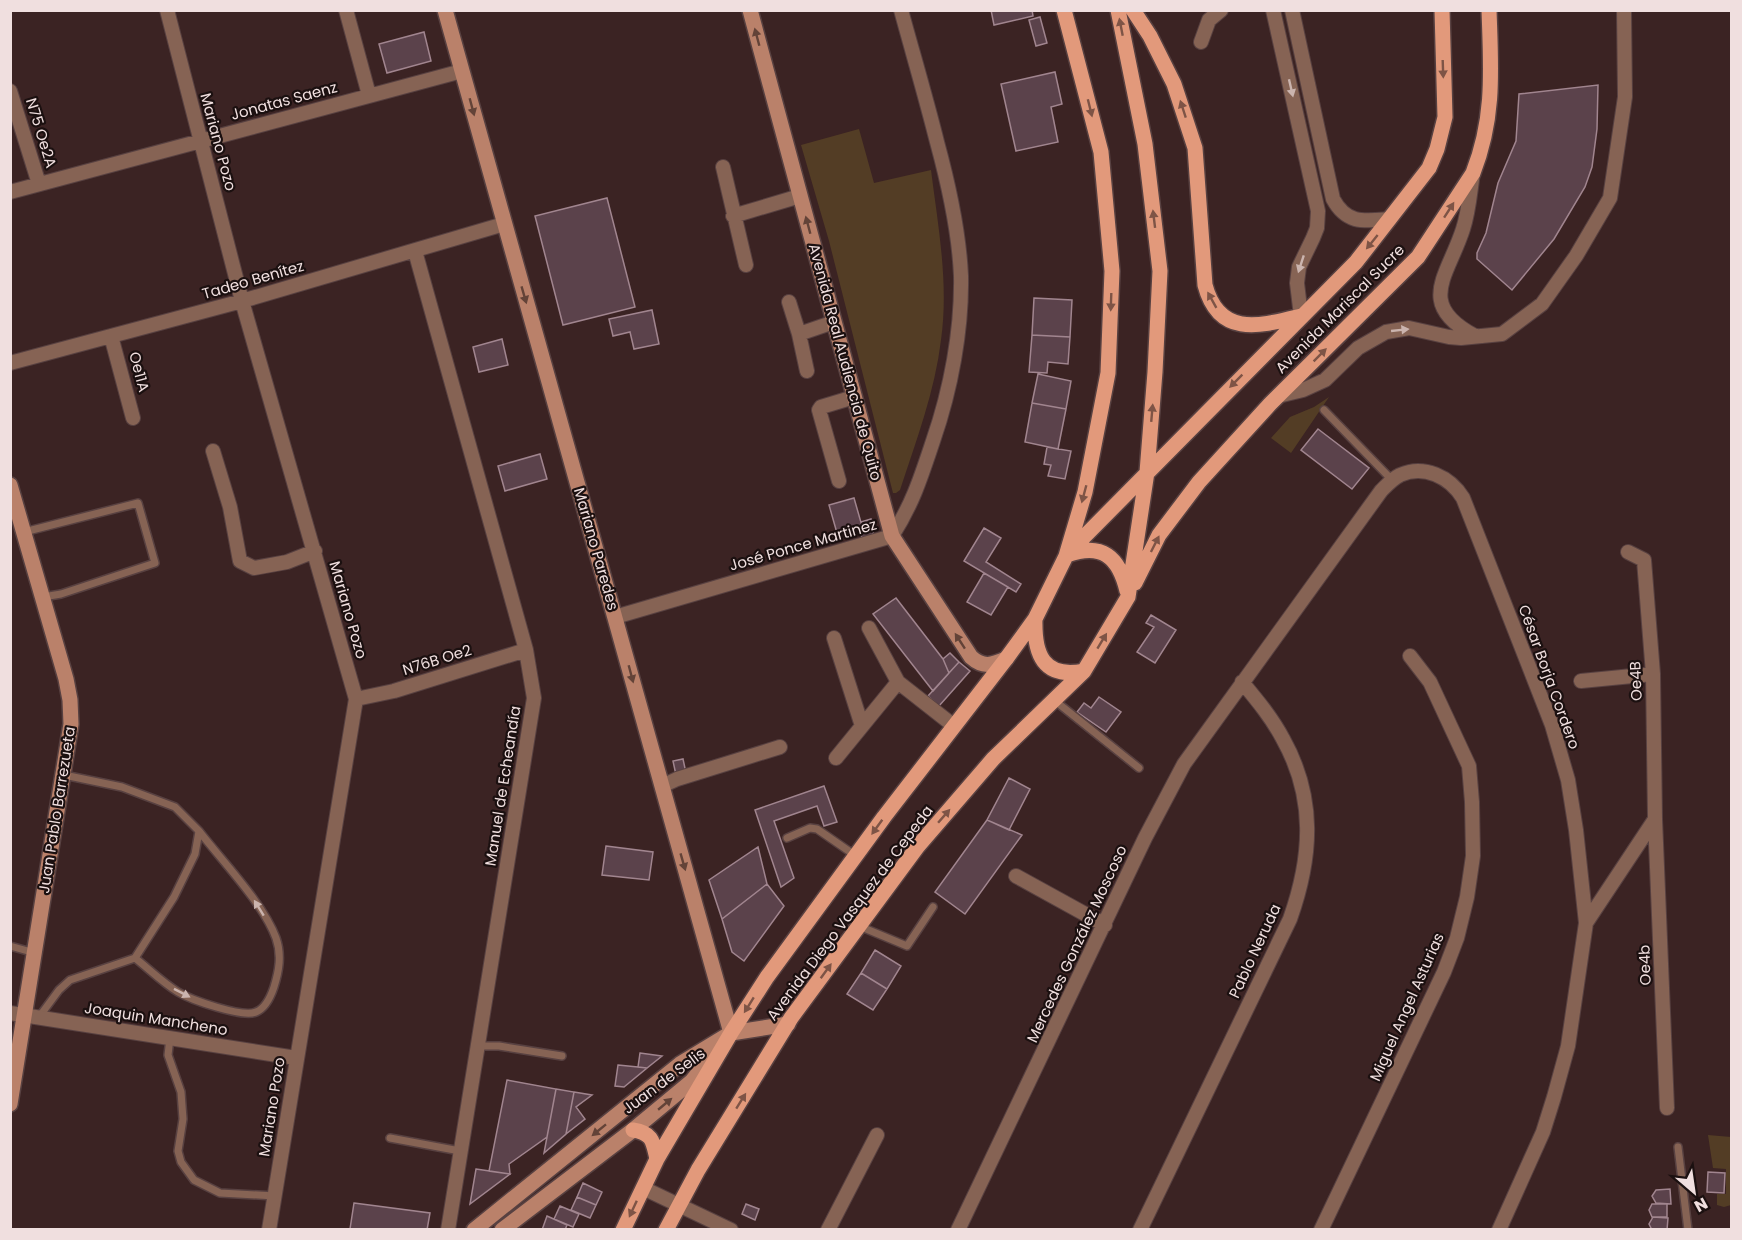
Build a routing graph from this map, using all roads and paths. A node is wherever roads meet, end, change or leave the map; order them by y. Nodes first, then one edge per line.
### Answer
1 (167, 10) edge
2 (346, 10) edge
3 (445, 10) edge
4 (750, 10) edge
5 (901, 10) edge
6 (1064, 10) edge
7 (1118, 10) edge
8 (1133, 10) edge
9 (1221, 10) edge
10 (1273, 10) edge
11 (1292, 10) edge
12 (1442, 10) edge
13 (1489, 10) edge
14 (1624, 10) edge
15 (1202, 42) dead end
16 (1303, 63) junction
17 (1286, 64) junction
18 (462, 71) junction
19 (10, 91) edge
20 (369, 95) junction
21 (201, 140) junction
22 (1322, 149) junction
23 (1305, 152) junction
24 (723, 167) dead end
25 (1473, 173) junction
26 (39, 184) junction
27 (10, 192) edge
28 (800, 196) junction
29 (733, 216) junction
30 (1390, 219) junction
31 (504, 224) junction
32 (415, 251) junction
33 (746, 265) dead end
34 (242, 301) junction
35 (789, 302) dead end
36 (1301, 316) junction
37 (834, 322) junction
38 (799, 334) junction
39 (111, 336) junction
40 (1475, 336) junction
41 (10, 363) edge
42 (807, 371) dead end
43 (1278, 396) junction
44 (854, 397) junction
45 (1324, 410) dead end
46 (133, 418) dead end
47 (213, 451) dead end
48 (1147, 472) junction
49 (1392, 480) junction
50 (839, 481) dead end
51 (10, 485) edge
52 (24, 532) junction
53 (892, 536) junction
54 (315, 551) junction
55 (1628, 552) dead end
56 (1066, 556) junction
57 (43, 597) junction
58 (1128, 597) junction
59 (615, 617) junction
60 (1035, 619) junction
61 (869, 628) dead end
62 (834, 638) dead end
63 (526, 650) junction
64 (1410, 656) dead end
65 (1006, 659) junction
66 (1084, 671) junction
67 (1653, 674) junction
68 (1581, 681) dead end
69 (897, 682) junction
70 (1242, 682) junction
71 (356, 699) junction
72 (1054, 700) junction
73 (862, 726) junction
74 (954, 726) junction
75 (780, 747) dead end
76 (836, 758) dead end
77 (1139, 768) dead end
78 (64, 775) junction
79 (662, 786) junction
80 (1655, 819) junction
81 (199, 831) junction
82 (787, 838) dead end
83 (856, 856) junction
84 (1016, 876) dead end
85 (933, 908) dead end
86 (1586, 923) junction
87 (1105, 925) junction
88 (859, 926) junction
89 (10, 946) edge
90 (35, 952) junction
91 (135, 958) junction
92 (25, 1015) edge
93 (788, 1024) junction
94 (731, 1033) junction
95 (16, 1034) edge
96 (170, 1038) junction
97 (477, 1046) junction
98 (562, 1056) dead end
99 (296, 1058) junction
100 (10, 1104) edge
101 (1666, 1108) dead end
102 (633, 1130) junction
103 (877, 1135) dead end
104 (390, 1137) dead end
105 (1678, 1147) dead end
106 (460, 1151) junction
107 (657, 1159) junction
108 (540, 1178) junction
109 (643, 1188) junction
110 (551, 1192) junction
111 (275, 1196) junction
112 (679, 1205) junction
113 (269, 1230) edge
114 (448, 1230) edge
115 (474, 1230) edge
116 (502, 1230) edge
117 (623, 1230) edge
118 (666, 1230) edge
119 (731, 1230) edge
120 (828, 1230) edge
121 (958, 1230) edge
122 (1140, 1230) edge
123 (1321, 1230) edge
124 (1499, 1230) edge
125 (1688, 1230) edge

1 - 21 street, Mariano Pozo
2 - 20 street
3 - 18 main road, Mariano Paredes
28 -> 4 main road, Avenida Real Audiencia de Quito
5 - 53 street, José Ponce Martinez
6 -> 56 main road, Avenida Diego Vasquez de Cepeda
48 -> 7 main road, Avenida Diego Vasquez de Cepeda
36 -> 8 main road
9 - 15 street
10 - 17 street
11 - 16 street
12 -> 30 main road, Avenida Mariscal Sucre
13 - 25 main road, Avenida Mariscal Sucre
14 - 40 street
16 - 17 street
16 - 22 street
17 -> 23 street
18 - 20 street, Jonatas Saenz
18 -> 31 main road, Mariano Paredes
19 - 26 street, N75 Oe2A
20 - 21 street, Jonatas Saenz
21 - 26 street, Jonatas Saenz
21 - 34 street, Mariano Pozo
22 - 23 street
22 - 30 street
23 -> 36 street
24 - 29 street
25 - 40 street
43 -> 25 main road, Avenida Mariscal Sucre
26 - 27 street, Jonatas Saenz
28 - 29 street
37 -> 28 main road, Avenida Real Audiencia de Quito
29 - 33 street
30 -> 36 main road, Avenida Mariscal Sucre
31 - 32 street, Tadeo Benítez
31 -> 59 main road, Mariano Paredes
32 - 34 street, Tadeo Benítez
32 - 63 street, Manuel de Echeandía
34 - 39 street, Tadeo Benítez
34 - 54 street, Mariano Pozo
35 - 38 street
36 -> 48 main road, Avenida Mariscal Sucre
37 - 38 street
37 - 44 main road, Avenida Real Audiencia de Quito
38 - 42 street
39 - 41 street, Tadeo Benítez
39 - 46 street, Oe11A
43 -> 40 street
58 -> 43 main road, Avenida Mariscal Sucre
44 - 50 street
44 - 53 main road, Avenida Real Audiencia de Quito
45 - 49 lane
47 - 54 street
48 - 56 main road, Avenida Mariscal Sucre
48 - 58 main road, Avenida Diego Vasquez de Cepeda
49 - 70 street
49 - 86 street, César Borja Cordero
51 - 52 main road, Juan Pablo Barrezueta
52 - 57 main road, Juan Pablo Barrezueta
52 - 57 lane
53 - 59 street, José Ponce Martinez
65 -> 53 main road, Avenida Real Audiencia de Quito
54 - 71 street, Mariano Pozo
55 - 67 street, Oe4B
56 - 58 main road
56 - 60 main road, Avenida Diego Vasquez de Cepeda
57 - 78 main road, Juan Pablo Barrezueta
66 -> 58 main road, Avenida Diego Vasquez de Cepeda
59 -> 79 main road, Mariano Paredes
60 - 65 main road, Avenida Diego Vasquez de Cepeda
60 - 66 main road
61 - 69 street
62 - 73 street
63 - 71 street, N76B Oe2
63 - 97 street, Manuel de Echeandía
64 - 123 street, Miguel Angel Asturias
65 - 74 main road, Avenida Diego Vasquez de Cepeda
66 - 72 main road, Avenida Diego Vasquez de Cepeda
67 - 68 street
67 - 80 street, Oe4B
69 - 73 street
69 - 74 street
70 - 87 street, Mercedes González Moscoso
70 - 122 street, Pablo Neruda
71 - 99 street, Mariano Pozo
72 - 77 lane
88 -> 72 main road, Avenida Diego Vasquez de Cepeda
73 - 76 street
74 -> 83 main road, Avenida Diego Vasquez de Cepeda
75 - 79 street
78 - 81 lane
78 - 90 main road, Juan Pablo Barrezueta
79 -> 94 main road, Mariano Paredes
80 - 86 street
80 - 101 street, Oe4b
81 - 91 lane
91 -> 81 lane
82 - 83 lane
83 -> 94 main road, Avenida Diego Vasquez de Cepeda
84 - 87 street
85 - 88 lane
86 - 124 street, César Borja Cordero
87 - 121 street, Mercedes González Moscoso
93 -> 88 main road, Avenida Diego Vasquez de Cepeda
89 - 90 lane
90 - 92 main road, Juan Pablo Barrezueta
91 - 92 lane
92 - 95 main road, Juan Pablo Barrezueta
92 - 96 street, Joaquin Mancheno
93 - 94 main road
112 -> 93 main road, Avenida Diego Vasquez de Cepeda
102 -> 94 main road, Juan de Selis
94 - 107 main road, Avenida Diego Vasquez de Cepeda
94 -> 108 main road, Juan de Selis
95 - 100 main road, Juan Pablo Barrezueta
96 - 99 street, Joaquin Mancheno
96 - 111 lane
97 - 98 lane
97 - 106 street, Manuel de Echeandía
99 - 111 street, Mariano Pozo
102 - 107 main road
102 - 110 main road, Juan de Selis
103 - 120 street
104 - 106 lane
105 - 125 lane
106 - 114 street, Manuel de Echeandía
107 - 109 main road, Avenida Diego Vasquez de Cepeda
108 - 110 main road
108 - 115 main road, Juan de Selis
109 - 112 street
109 -> 117 main road, Avenida Diego Vasquez de Cepeda
110 - 116 main road, Juan de Selis
111 - 113 street, Mariano Pozo
112 - 118 main road, Avenida Diego Vasquez de Cepeda
112 - 119 street

